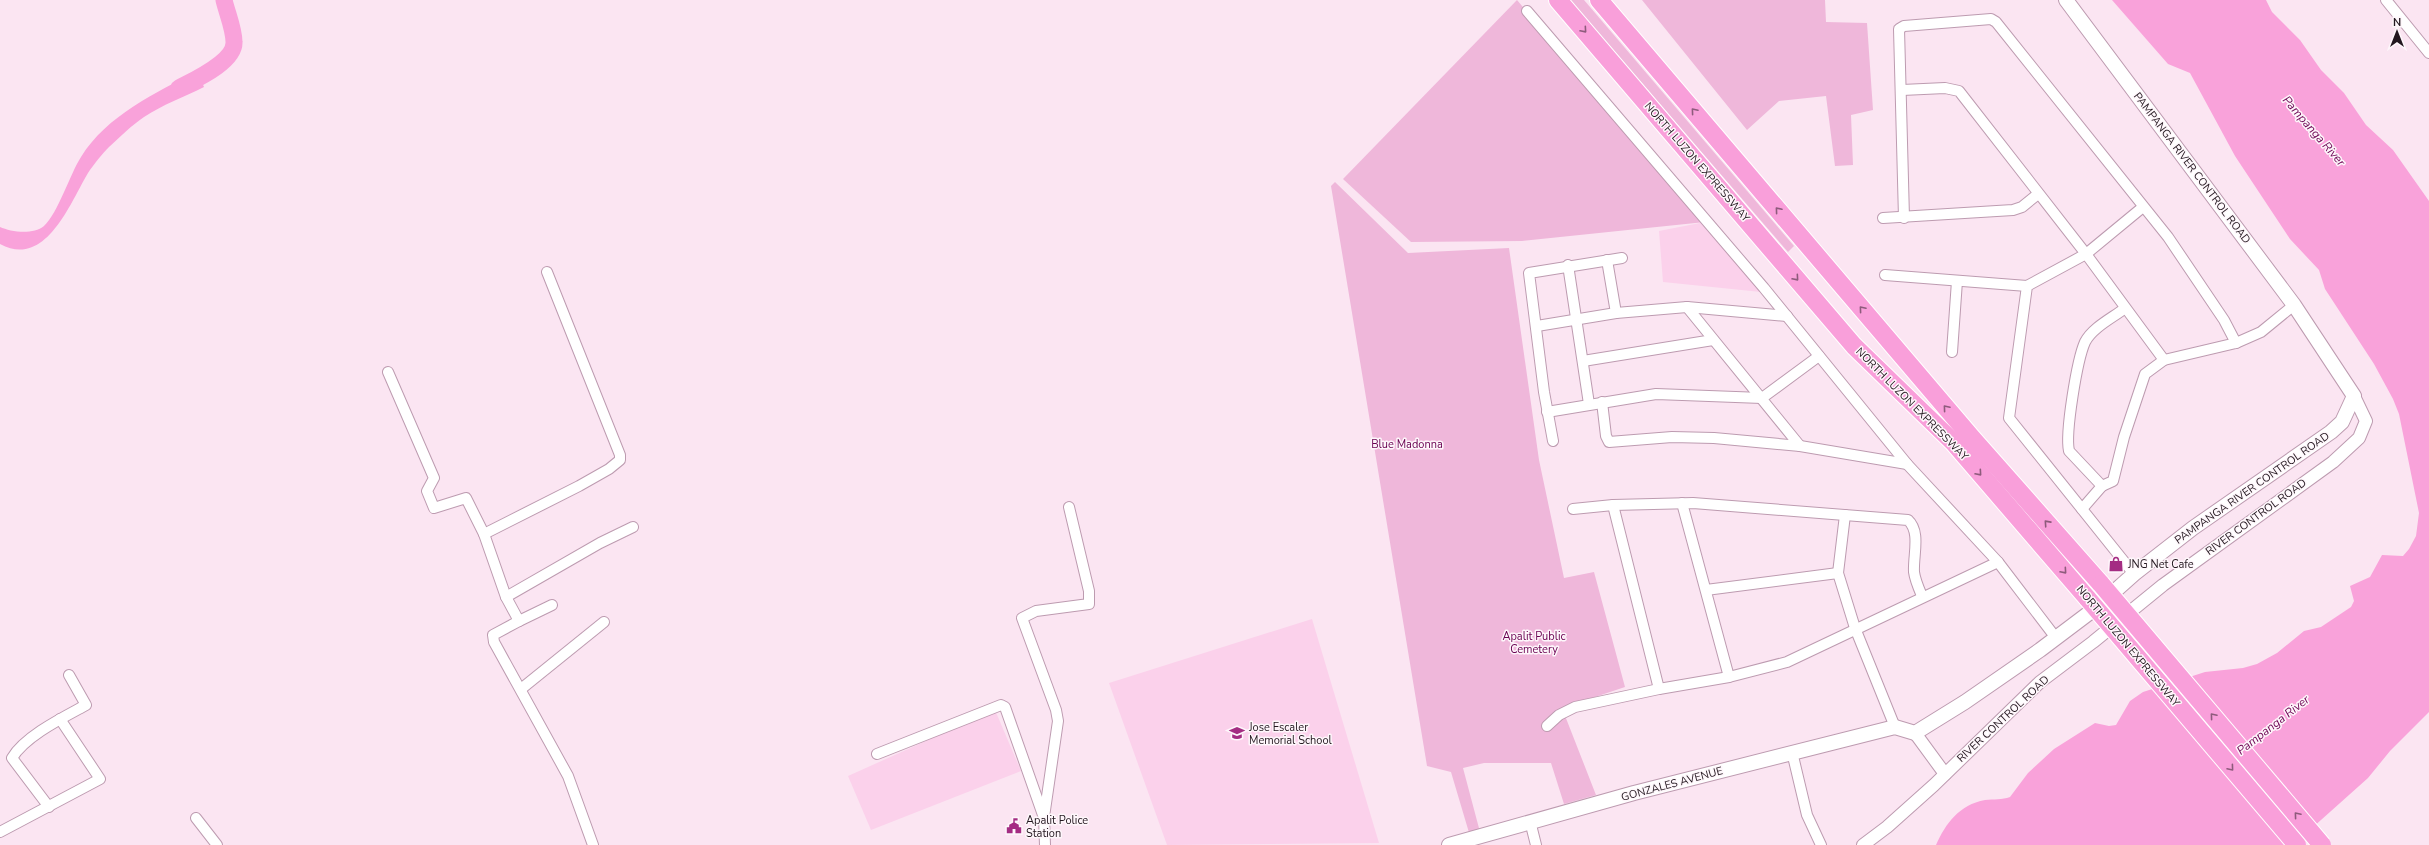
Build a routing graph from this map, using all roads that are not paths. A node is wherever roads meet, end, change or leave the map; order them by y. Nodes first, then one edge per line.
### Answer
1 (1558, 0) edge
2 (1599, 0) edge
3 (2066, 0) edge
4 (2386, 0) edge
5 (1527, 11) dead end
6 (2429, 53) edge
7 (1902, 90) junction
8 (2038, 194) junction
9 (2143, 207) junction
10 (1883, 218) dead end
11 (1904, 218) junction
12 (2086, 254) junction
13 (1622, 258) dead end
14 (1607, 260) junction
15 (1568, 265) junction
16 (547, 272) dead end
17 (1885, 275) dead end
18 (1957, 281) junction
19 (2027, 286) junction
20 (2294, 304) junction
21 (1687, 307) junction
22 (2124, 309) junction
23 (1616, 313) junction
24 (1787, 316) junction
25 (1577, 319) junction
26 (1537, 326) junction
27 (1713, 340) junction
28 (2236, 343) junction
29 (1952, 352) dead end
30 (1819, 356) junction
31 (2164, 360) junction
32 (1583, 361) junction
33 (388, 372) dead end
34 (2354, 396) junction
35 (1762, 398) junction
36 (1602, 402) junction
37 (1589, 404) junction
38 (1547, 412) junction
39 (1554, 442) dead end
40 (1800, 446) junction
41 (1908, 464) junction
42 (2102, 486) junction
43 (1682, 503) junction
44 (1613, 505) junction
45 (1069, 507) dead end
46 (1573, 509) dead end
47 (2082, 509) junction
48 (1845, 515) junction
49 (633, 527) dead end
50 (484, 534) junction
51 (1998, 562) junction
52 (1838, 573) junction
53 (2134, 574) junction
54 (1706, 590) junction
55 (1922, 596) junction
56 (506, 597) junction
57 (552, 605) dead end
58 (519, 621) junction
59 (604, 622) dead end
60 (1855, 628) junction
61 (2056, 638) junction
62 (69, 675) dead end
63 (1730, 677) junction
64 (521, 689) junction
65 (1659, 689) junction
66 (60, 719) junction
67 (1547, 726) dead end
68 (1895, 727) junction
69 (1915, 733) junction
70 (1792, 752) junction
71 (877, 754) dead end
72 (1945, 774) junction
73 (49, 806) junction
74 (1044, 817) junction
75 (196, 818) dead end
76 (1530, 821) junction
77 (0, 832) edge
78 (217, 845) edge
79 (594, 845) edge
80 (1045, 845) edge
81 (1449, 845) edge
82 (1536, 845) edge
83 (1821, 845) edge
84 (1863, 845) edge
85 (2297, 845) edge
86 (2322, 845) edge

1 -> 85 highway, NORTH LUZON EXPRESSWAY, bridge
86 -> 2 highway, NORTH LUZON EXPRESSWAY, bridge
3 - 20 main road, PAMPANGA RIVER CONTROL ROAD
4 - 6 street
5 - 24 street
7 - 8 street
7 - 9 street
7 - 11 street
8 - 11 street
8 - 12 street
9 - 12 street
9 - 28 street
10 - 11 street
12 - 19 street
12 - 22 street
13 - 14 street
14 - 15 street
14 - 23 street
15 - 25 street
15 - 26 street
16 - 50 street
17 - 18 street
18 - 19 street
18 - 29 street
19 - 47 street
20 - 28 street
20 - 34 main road, PAMPANGA RIVER CONTROL ROAD
21 - 23 street
21 - 24 street
21 - 27 street
22 - 31 street
22 - 42 street
23 - 25 street
24 - 30 street
25 - 26 street
25 - 32 street
26 - 38 street
27 - 32 street
27 - 35 street
28 - 31 street
30 - 35 street
30 - 41 street
31 - 42 street
32 - 37 street
33 - 50 street
34 - 53 main road, PAMPANGA RIVER CONTROL ROAD
34 - 72 street, RIVER CONTROL ROAD
35 - 36 street
35 - 40 street
36 - 37 street
36 - 40 street
37 - 38 street
38 - 39 street
40 - 41 street
41 - 51 street
42 - 47 street
43 - 44 street
43 - 48 street
43 - 54 street
44 - 46 street
44 - 65 street
45 - 74 street
47 - 53 street
48 - 52 street
48 - 55 street
49 - 56 street
50 - 56 street
51 - 55 street
51 - 61 street
52 - 54 street
52 - 60 street
53 - 61 main road, PAMPANGA RIVER CONTROL ROAD
54 - 63 street
55 - 60 street
56 - 58 street
57 - 58 street
58 - 64 street
59 - 64 street
60 - 63 street
60 - 68 street
61 - 69 main road, PAMPANGA RIVER CONTROL ROAD
62 - 66 street
63 - 65 street
64 - 79 street
65 - 67 street
66 - 73 street
66 - 73 street
68 - 69 main road
68 - 70 main road, GONZALES AVENUE
69 - 72 street
70 - 76 main road, GONZALES AVENUE
70 - 83 street
71 - 74 street
72 - 84 street, RIVER CONTROL ROAD
73 - 77 street
74 - 80 street
75 - 78 street
76 - 81 main road, GONZALES AVENUE
76 - 82 street

